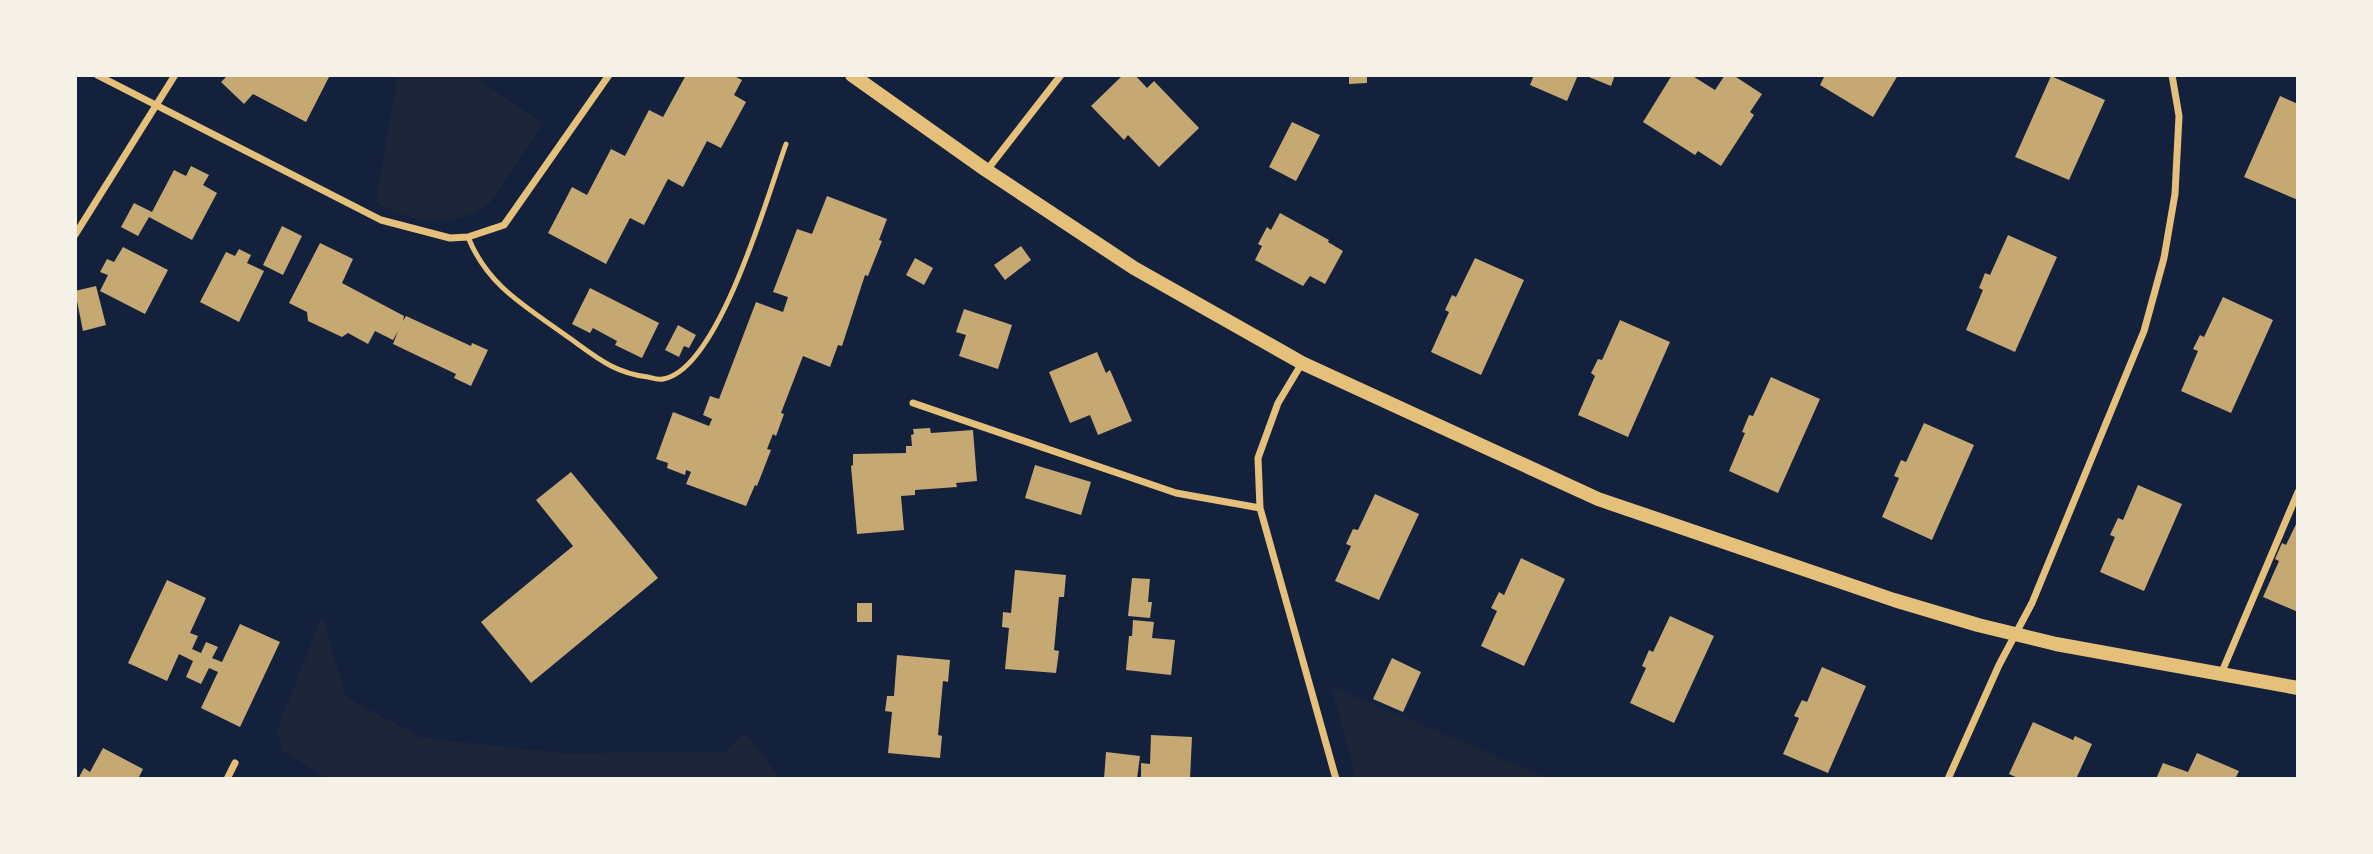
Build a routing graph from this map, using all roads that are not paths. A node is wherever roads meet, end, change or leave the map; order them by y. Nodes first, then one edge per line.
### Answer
1 (97, 75) edge
2 (175, 75) edge
3 (609, 75) edge
4 (852, 75) edge
5 (1061, 75) edge
6 (2172, 75) edge
7 (157, 106) junction
8 (786, 144) dead end
9 (986, 170) junction
10 (75, 235) edge
11 (468, 237) junction
12 (1302, 363) junction
13 (913, 403) dead end
14 (2298, 492) edge
15 (1260, 508) junction
16 (2015, 634) junction
17 (2221, 674) junction
18 (2298, 688) edge
19 (235, 762) dead end
20 (227, 779) edge
21 (1336, 779) edge
22 (1948, 779) edge

1 - 7 street
2 - 7 street
3 - 11 street
4 - 9 main road
5 - 9 street
6 - 16 street
7 - 10 street
7 - 11 street
8 - 11 lane
9 - 12 main road
12 - 15 street
12 - 16 main road
13 - 15 street
14 - 17 street
15 - 21 street
16 - 17 main road
16 - 22 street
17 - 18 main road
19 - 20 street

